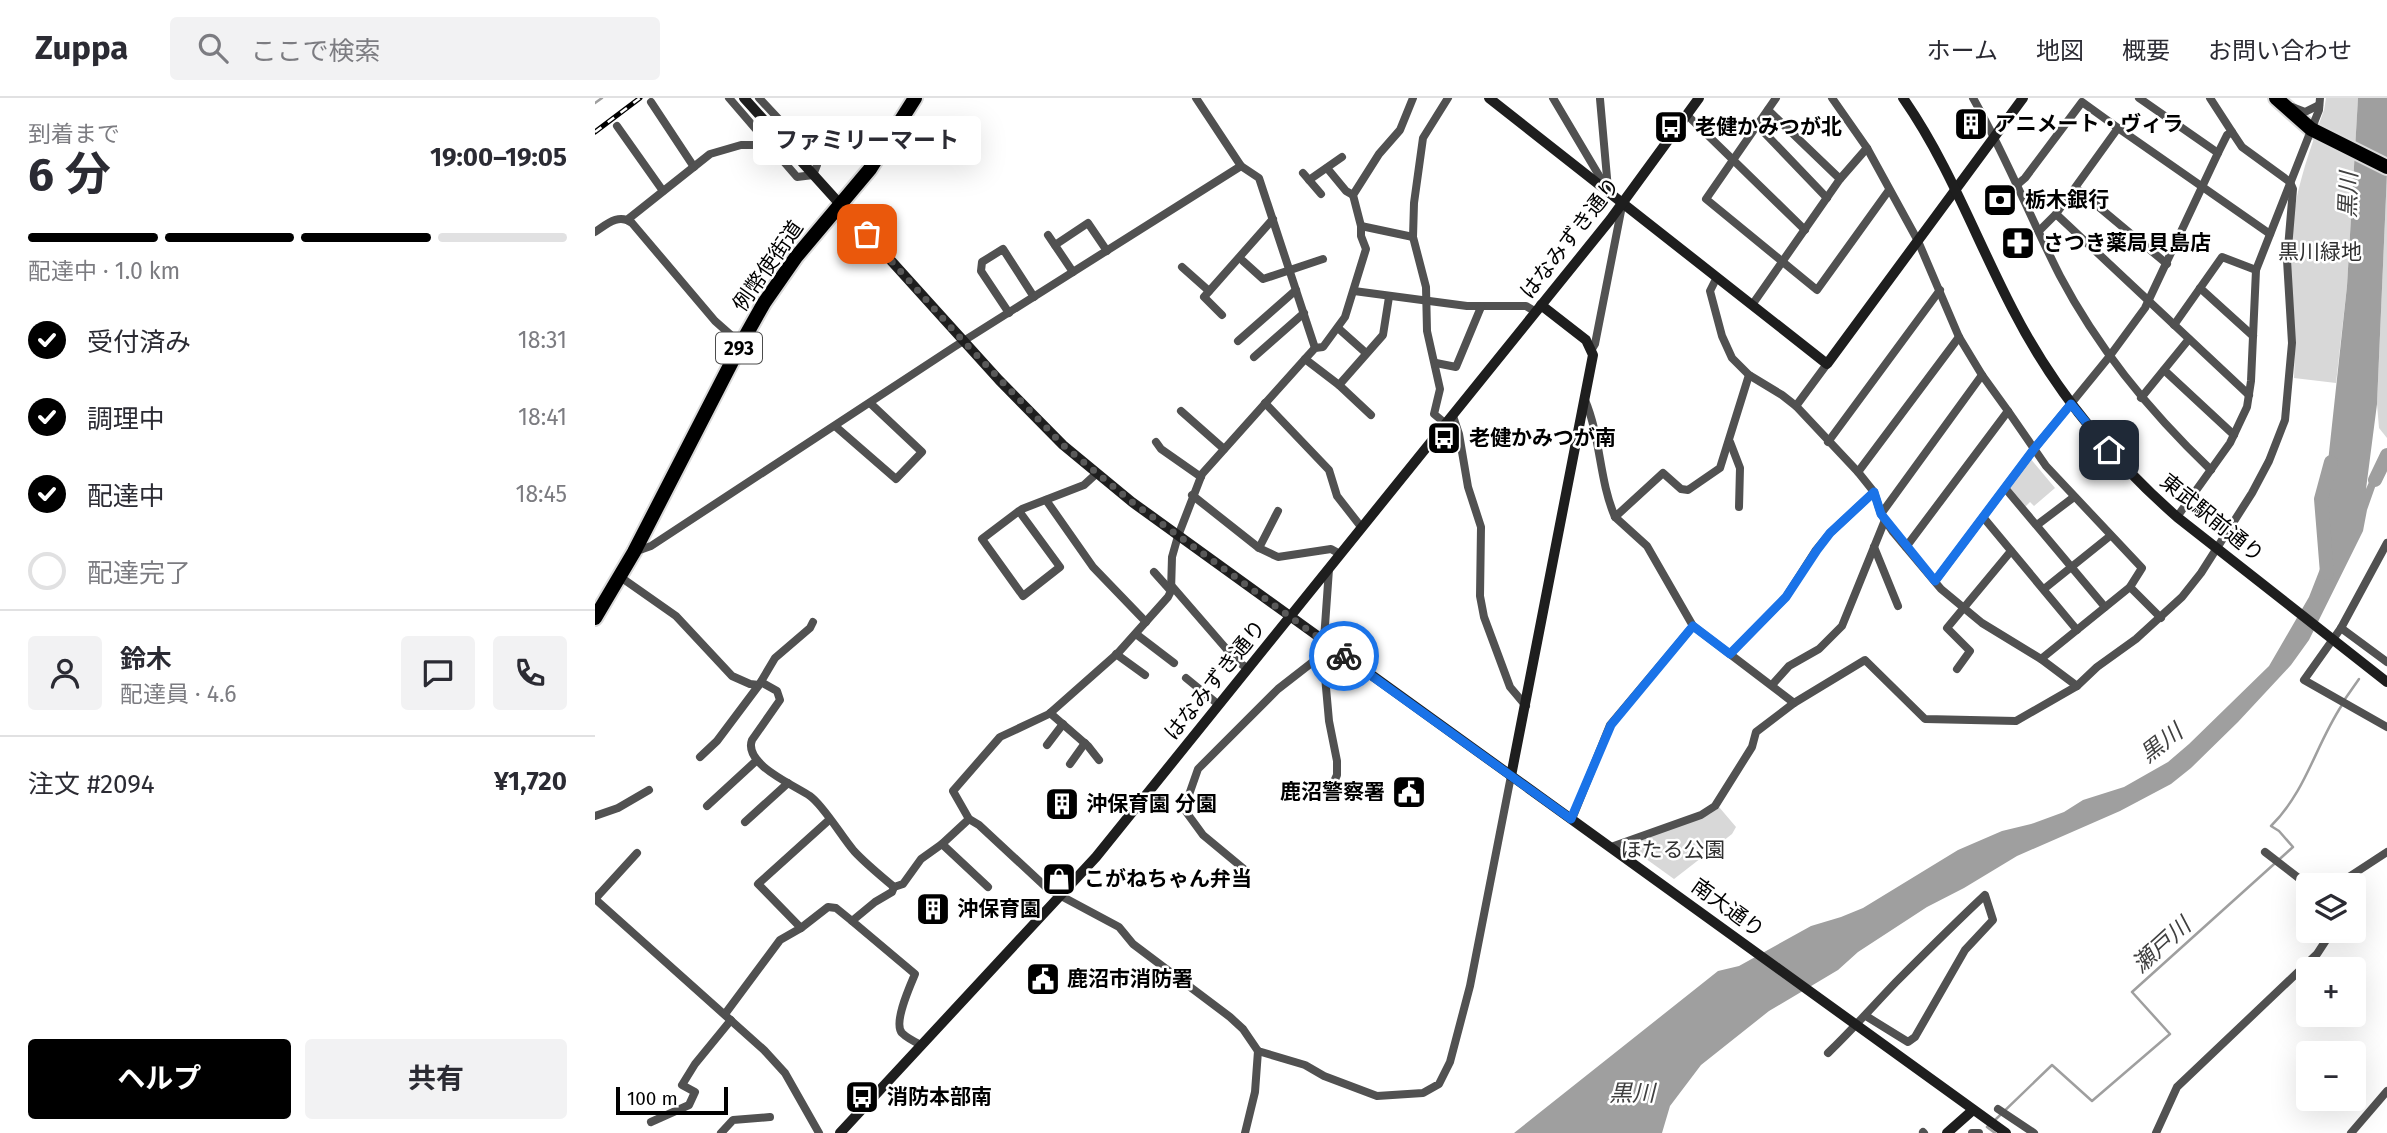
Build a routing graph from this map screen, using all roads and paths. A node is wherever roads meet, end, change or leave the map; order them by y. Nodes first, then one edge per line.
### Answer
1 (729, 98) edge
2 (744, 98) edge
3 (759, 98) edge
4 (915, 98) edge
5 (1196, 98) edge
6 (1413, 98) edge
7 (1448, 98) edge
8 (1489, 98) edge
9 (1553, 98) edge
10 (1699, 98) edge
11 (1776, 98) edge
12 (1832, 98) edge
13 (1903, 98) edge
14 (1973, 98) edge
15 (2023, 98) edge
16 (2139, 98) edge
17 (2211, 98) edge
18 (2276, 98) edge
19 (2282, 98) edge
20 (1600, 99) edge
21 (651, 102) dead end
22 (2319, 102) edge
23 (1768, 110) junction
24 (1687, 115) junction
25 (1757, 125) junction
26 (617, 126) dead end
27 (2118, 128) junction
28 (2314, 130) junction
29 (2232, 132) junction
30 (1995, 136) junction
31 (769, 145) junction
32 (1867, 148) junction
33 (2218, 153) junction
34 (1342, 158) dead end
35 (1733, 158) junction
36 (1241, 166) junction
37 (694, 167) junction
38 (2387, 167) edge
39 (1327, 168) junction
40 (813, 175) junction
41 (1840, 178) junction
42 (2290, 182) junction
43 (2018, 184) junction
44 (2203, 187) junction
45 (2076, 188) junction
46 (1956, 189) junction
47 (1889, 190) junction
48 (663, 191) junction
49 (1609, 192) junction
50 (1321, 194) dead end
51 (1353, 195) junction
52 (1827, 198) junction
53 (1623, 203) junction
54 (841, 205) junction
55 (2056, 215) junction
56 (1273, 219) junction
57 (627, 220) junction
58 (1361, 226) junction
59 (1805, 230) junction
60 (2039, 231) junction
61 (595, 232) edge
62 (2270, 234) junction
63 (1048, 235) dead end
64 (1413, 237) junction
65 (1918, 241) junction
66 (1055, 245) junction
67 (1107, 251) junction
68 (1323, 259) dead end
69 (1243, 261) dead end
70 (1783, 263) junction
71 (2167, 264) junction
72 (1182, 267) dead end
73 (1289, 270) junction
74 (2256, 270) junction
75 (1073, 272) junction
76 (1717, 277) junction
77 (2200, 288) junction
78 (1296, 290) junction
79 (1940, 290) junction
80 (1209, 291) junction
81 (1355, 291) junction
82 (1389, 296) junction
83 (1034, 297) junction
84 (1427, 302) junction
85 (2149, 302) junction
86 (1752, 304) junction
87 (1481, 307) junction
88 (1539, 308) junction
89 (1009, 313) junction
90 (1304, 313) junction
91 (1222, 315) dead end
92 (2174, 325) junction
93 (1338, 328) junction
94 (2253, 336) junction
95 (1959, 337) junction
96 (2189, 339) junction
97 (1238, 341) dead end
98 (964, 342) junction
99 (741, 344) junction
100 (1315, 348) junction
101 (1592, 349) junction
102 (1366, 353) junction
103 (1254, 357) dead end
104 (2109, 357) junction
105 (1305, 359) junction
106 (1436, 363) junction
107 (1827, 364) junction
108 (2164, 370) junction
109 (1749, 375) junction
110 (1982, 375) junction
111 (1339, 385) junction
112 (2249, 395) junction
113 (2141, 398) junction
114 (1585, 400) junction
115 (870, 402) junction
116 (1265, 403) junction
117 (2071, 404) junction
118 (1796, 406) junction
119 (1181, 411) dead end
120 (2008, 411) junction
121 (1371, 415) dead end
122 (1450, 420) junction
123 (835, 426) junction
124 (2234, 435) junction
125 (1156, 442) dead end
126 (1730, 442) junction
127 (1828, 442) junction
128 (1224, 449) junction
129 (2034, 449) junction
130 (2211, 470) junction
131 (1859, 472) junction
132 (1096, 474) junction
133 (1201, 477) junction
134 (2005, 488) junction
135 (1874, 492) junction
136 (1192, 495) junction
137 (2074, 497) junction
138 (1046, 500) junction
139 (1739, 508) dead end
140 (1020, 511) junction
141 (1277, 511) dead end
142 (1615, 517) junction
143 (1883, 517) junction
144 (1983, 517) junction
145 (2177, 517) junction
146 (2037, 525) junction
147 (1362, 528) junction
148 (1178, 536) junction
149 (2111, 536) junction
150 (2387, 543) edge
151 (1874, 547) junction
152 (1906, 547) junction
153 (1259, 548) junction
154 (2219, 550) junction
155 (2011, 551) junction
156 (634, 552) junction
157 (1340, 554) junction
158 (2072, 567) junction
159 (1329, 569) junction
160 (1154, 572) dead end
161 (619, 576) junction
162 (1935, 581) junction
163 (2130, 587) junction
164 (1171, 588) junction
165 (2044, 589) junction
166 (1898, 606) dead end
167 (2105, 607) junction
168 (1964, 608) junction
169 (1290, 617) junction
170 (595, 618) edge
171 (2161, 618) junction
172 (813, 622) dead end
173 (1146, 622) junction
174 (1693, 626) junction
175 (2341, 628) junction
176 (2077, 629) junction
177 (1136, 634) junction
178 (2331, 638) junction
179 (1323, 641) junction
180 (1117, 654) junction
181 (1323, 654) junction
182 (1730, 654) junction
183 (2041, 659) junction
184 (2387, 662) edge
185 (1174, 663) dead end
186 (1248, 668) junction
187 (1957, 669) dead end
188 (1145, 676) dead end
189 (1186, 678) dead end
190 (2387, 682) edge
191 (760, 684) junction
192 (1772, 685) junction
193 (2077, 686) junction
194 (1794, 703) junction
195 (1219, 705) junction
196 (1526, 706) junction
197 (1050, 713) junction
198 (1063, 724) junction
199 (2387, 727) edge
200 (1085, 743) junction
201 (1048, 746) dead end
202 (700, 757) dead end
203 (757, 760) junction
204 (1099, 760) dead end
205 (1070, 764) dead end
206 (1511, 776) junction
207 (788, 783) junction
208 (1332, 786) dead end
209 (649, 790) dead end
210 (707, 806) dead end
211 (595, 816) edge
212 (969, 819) junction
213 (1571, 819) junction
214 (829, 820) junction
215 (745, 822) dead end
216 (942, 844) junction
217 (1611, 846) junction
218 (2265, 852) dead end
219 (2387, 852) edge
220 (637, 853) dead end
221 (1244, 869) dead end
222 (2355, 873) edge
223 (2296, 876) edge
224 (894, 887) junction
225 (988, 887) dead end
226 (1061, 896) junction
227 (595, 899) edge
228 (852, 921) junction
229 (801, 928) junction
230 (2324, 943) edge
231 (1865, 1016) junction
232 (728, 1017) junction
233 (1854, 1023) junction
234 (921, 1045) junction
235 (1258, 1051) junction
236 (1828, 1053) dead end
237 (2387, 1091) edge
238 (1997, 1109) dead end
239 (1973, 1110) junction
240 (770, 1117) dead end
241 (651, 1122) dead end
242 (2352, 1132) edge
243 (721, 1133) edge
244 (819, 1133) edge
245 (840, 1133) edge
246 (1245, 1133) edge
247 (1947, 1133) edge
248 (1972, 1133) edge
249 (1979, 1133) edge
250 (2006, 1133) edge
251 (2033, 1133) edge
252 (2155, 1133) edge

1 - 31 street
2 - 40 street, 南大通り
3 - 40 street
4 - 54 highway, 例幣使街道 / 293
5 - 36 street
6 - 51 street
7 - 64 street
8 - 49 street
9 - 49 street
10 - 24 street, はなみずき通り
11 - 23 street
12 - 32 street
13 - 46 street, 東武駅前通り
14 - 30 street
15 - 30 street
16 - 33 street
17 - 29 street
18 - 28 highway
19 - 22 street
20 - 49 street
21 - 37 street
22 - 28 street
23 - 25 street
23 - 41 street
24 - 35 street
24 - 53 street, はなみずき通り
25 - 35 street
25 - 52 street
26 - 48 street
27 - 43 street
27 - 44 street
27 - 45 street
28 - 38 highway
28 - 42 street
29 - 33 street
29 - 42 street
30 - 43 street
30 - 46 street
31 - 37 street
31 - 40 street
32 - 41 street
32 - 47 street
33 - 44 street
34 - 39 street
35 - 59 street
35 - 70 street
36 - 56 street
36 - 67 street
37 - 48 street
39 - 50 street
39 - 51 street
40 - 54 street, 南大通り
41 - 52 street
42 - 62 street
42 - 154 street
43 - 60 street
44 - 62 street
44 - 71 street
45 - 55 street
45 - 71 street
46 - 65 street
46 - 117 street, 東武駅前通り
47 - 65 street
47 - 70 street
48 - 57 street
49 - 53 street
51 - 58 street
52 - 59 street
53 - 76 street
53 - 88 street, はなみずき通り
53 - 101 street
54 - 98 street, 南大通り
54 - 99 highway, 例幣使街道 / 293
55 - 60 street
55 - 85 street
56 - 73 street
56 - 80 street
57 - 61 street
57 - 99 street
58 - 64 street
58 - 81 street
59 - 70 street
60 - 104 street
62 - 74 street
63 - 66 street
64 - 84 street
65 - 79 street
65 - 107 street
66 - 67 street
66 - 75 street
67 - 75 street
68 - 73 street
69 - 73 street
70 - 86 street
71 - 85 street
72 - 80 street
73 - 78 street
74 - 77 street
74 - 94 street
75 - 83 street
76 - 86 street
76 - 109 street
77 - 92 street
77 - 94 street
78 - 90 street
78 - 97 street
79 - 95 street
79 - 127 street
80 - 91 street
81 - 82 street
81 - 93 street
82 - 84 street
82 - 102 street
83 - 89 street
83 - 89 street
84 - 87 street
84 - 106 street
85 - 92 street
85 - 104 street
86 - 107 street
87 - 88 street
87 - 106 street
88 - 101 street
88 - 122 street, はなみずき通り
89 - 98 street
90 - 100 street
90 - 103 street
92 - 96 street
93 - 100 street
93 - 102 street
94 - 112 street
95 - 110 street
95 - 131 street
96 - 108 street
96 - 112 street
98 - 115 street
98 - 132 street, 南大通り
99 - 156 highway, 例幣使街道 / 293
100 - 105 street
101 - 114 street
102 - 111 street
104 - 113 street
104 - 117 street
105 - 111 street
105 - 116 street
106 - 122 street
107 - 118 street
108 - 113 street
108 - 124 street
109 - 118 street
109 - 126 street
110 - 120 street
110 - 143 street
111 - 121 street
112 - 124 street
113 - 130 street
114 - 142 street
114 - 196 street
115 - 123 street
115 - 123 street
116 - 128 street
116 - 147 street
117 - 129 street
117 - 145 street, 東武駅前通り
118 - 127 street
119 - 128 street
120 - 129 street
120 - 152 street
122 - 147 street, はなみずき通り
122 - 196 street
123 - 156 street
124 - 130 street
125 - 133 street
126 - 139 street
126 - 142 street
127 - 131 street
128 - 133 street
129 - 134 street
129 - 137 street
130 - 145 street
131 - 135 street
132 - 138 street
132 - 148 street, 南大通り
133 - 136 street
134 - 144 street
134 - 146 street
135 - 143 street
135 - 182 street
136 - 148 street
136 - 153 street
137 - 146 street
137 - 149 street
138 - 140 street
138 - 173 street
140 - 140 street
141 - 153 street
142 - 174 street
143 - 151 street
143 - 152 street
144 - 155 street
144 - 162 street
145 - 154 street, 東武駅前通り
146 - 158 street
147 - 157 street, はなみずき通り
148 - 164 street
148 - 169 street, 南大通り
149 - 158 street
149 - 163 street
150 - 175 street
151 - 166 street
151 - 192 street
152 - 162 street
153 - 157 street
154 - 171 street
154 - 178 street, 東武駅前通り
155 - 165 street
155 - 168 street
156 - 161 highway, 例幣使街道 / 293
157 - 159 street, はなみずき通り
158 - 165 street
158 - 167 street
159 - 169 street, はなみずき通り
159 - 179 street
160 - 164 street
161 - 170 highway, 例幣使街道 / 293
161 - 191 street
162 - 168 street
163 - 167 street
163 - 171 street
164 - 173 street
164 - 186 street
165 - 176 street
167 - 176 street
168 - 183 street
168 - 187 street
169 - 179 street, 南大通り
169 - 186 street, はなみずき通り
171 - 193 street
172 - 191 street
173 - 177 street
174 - 182 street
174 - 213 street
175 - 178 street
175 - 184 street
176 - 183 street
177 - 180 street
177 - 185 street
178 - 190 street, 東武駅前通り
178 - 199 street
179 - 181 street
179 - 206 street, 南大通り
180 - 188 street
180 - 197 street
181 - 208 street
181 - 221 street
182 - 192 street
183 - 193 street
186 - 195 street, はなみずき通り
189 - 195 street
191 - 202 street
191 - 203 street
192 - 194 street
193 - 194 street
194 - 217 street
195 - 226 street, はなみずき通り
196 - 206 street
197 - 198 street
197 - 212 street
198 - 200 street
198 - 201 street
200 - 204 street
200 - 205 street
203 - 207 street
203 - 210 street
206 - 213 street, 南大通り
206 - 235 street
207 - 214 street
207 - 215 street
209 - 211 street
212 - 216 street
212 - 226 street
213 - 217 street, 南大通り
214 - 224 street
214 - 229 street
216 - 224 street
216 - 225 street
217 - 233 street, 南大通り
218 - 223 street
219 - 222 street
220 - 227 street
224 - 228 street
226 - 234 street, はなみずき通り
226 - 235 street
227 - 232 street
228 - 229 street
228 - 234 street
229 - 232 street
230 - 252 street
231 - 231 street
231 - 233 street
232 - 241 street
232 - 244 street
233 - 236 street
233 - 239 street, 南大通り
234 - 245 street, はなみずき通り
235 - 246 street
237 - 242 street
238 - 251 street
239 - 247 street
239 - 250 street, 南大通り
240 - 243 street
248 - 249 street

